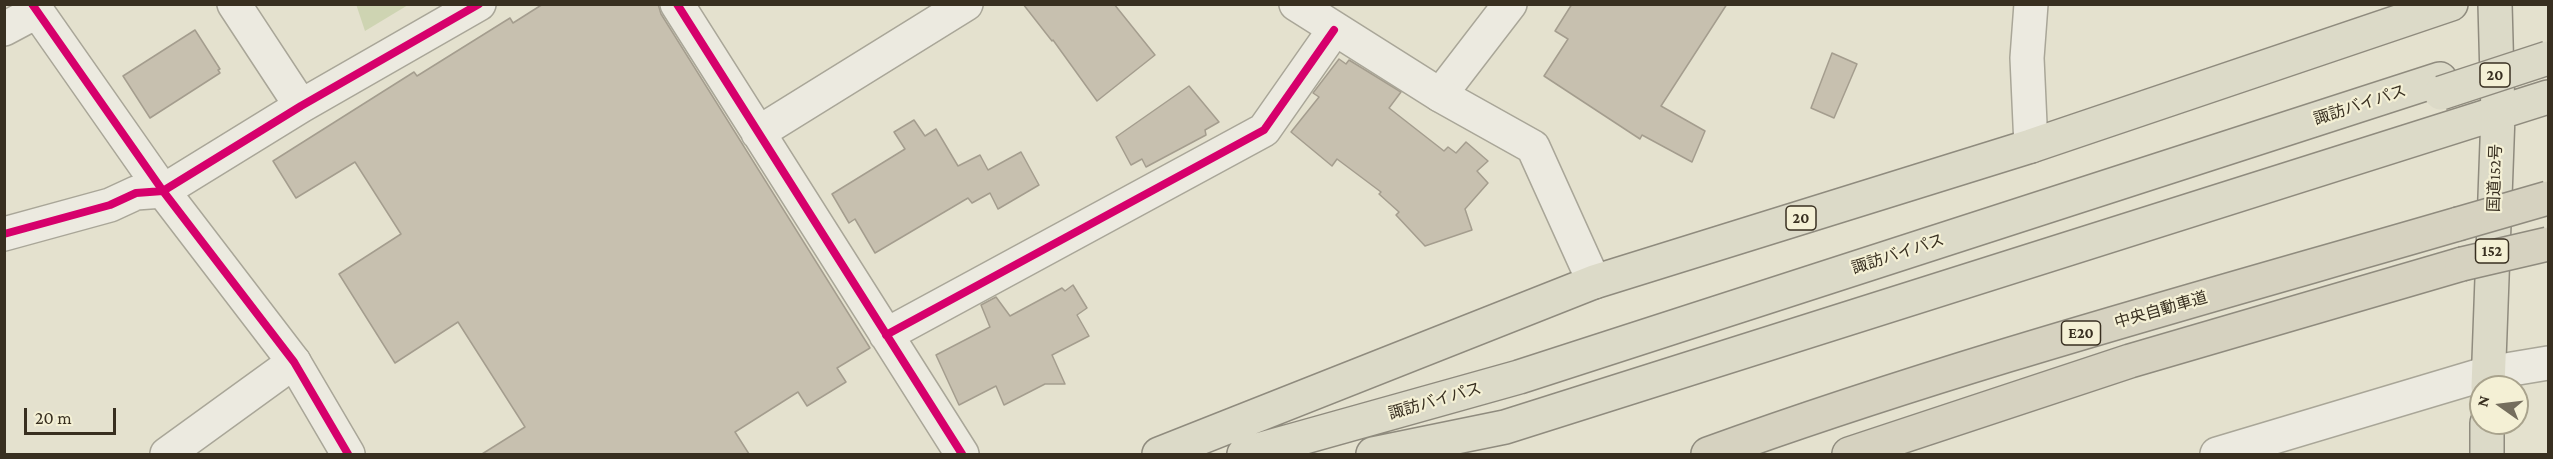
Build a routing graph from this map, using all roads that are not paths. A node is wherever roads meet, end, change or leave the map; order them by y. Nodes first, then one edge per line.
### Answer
1 (234, 4) edge
2 (479, 4) edge
3 (677, 4) edge
4 (966, 4) edge
5 (1296, 4) edge
6 (1510, 4) edge
7 (2031, 4) edge
8 (2451, 4) edge
9 (2495, 4) edge
10 (34, 8) edge
11 (4, 29) edge
12 (1334, 30) junction
13 (2548, 48) edge
14 (2441, 86) junction
15 (1440, 95) junction
16 (2548, 97) edge
17 (301, 106) junction
18 (2498, 115) junction
19 (758, 133) junction
20 (2031, 146) junction
21 (163, 191) junction
22 (2548, 198) edge
23 (4, 234) edge
24 (2548, 244) edge
25 (1594, 282) junction
26 (886, 335) junction
27 (294, 362) junction
28 (2548, 363) edge
29 (2488, 375) edge
30 (2506, 375) edge
31 (2469, 385) edge
32 (2487, 435) edge
33 (168, 454) edge
34 (348, 454) edge
35 (962, 454) edge
36 (1159, 454) edge
37 (1244, 454) edge
38 (1296, 454) edge
39 (1373, 454) edge
40 (1708, 454) edge
41 (1849, 454) edge
42 (2217, 454) edge
43 (2487, 454) edge

1 - 17 street
2 - 17 street
3 - 19 street
4 - 19 street
5 - 12 street
6 - 15 street
7 - 20 street
8 - 20 highway, 20
9 - 18 highway, 国道152号 / 152
10 - 11 street
10 - 21 street
12 - 15 street
12 - 26 street
13 - 14 highway, 諏訪バイパス / 20, bridge
14 - 37 highway, 諏訪バイパス / 20
14 - 38 highway, 諏訪バイパス / 20
15 - 25 street
16 - 18 highway, 20
17 - 21 street
18 - 29 highway, 国道152号 / 152
18 - 39 highway, 20
19 - 26 street
20 - 25 highway, 20
21 - 23 street
21 - 27 street
22 - 40 highway, 中央自動車道 / E20, bridge
24 - 41 highway, E20, bridge
25 - 36 highway, 20
26 - 35 street
27 - 33 street
27 - 34 street
28 - 30 street
31 - 42 street
32 - 43 highway

